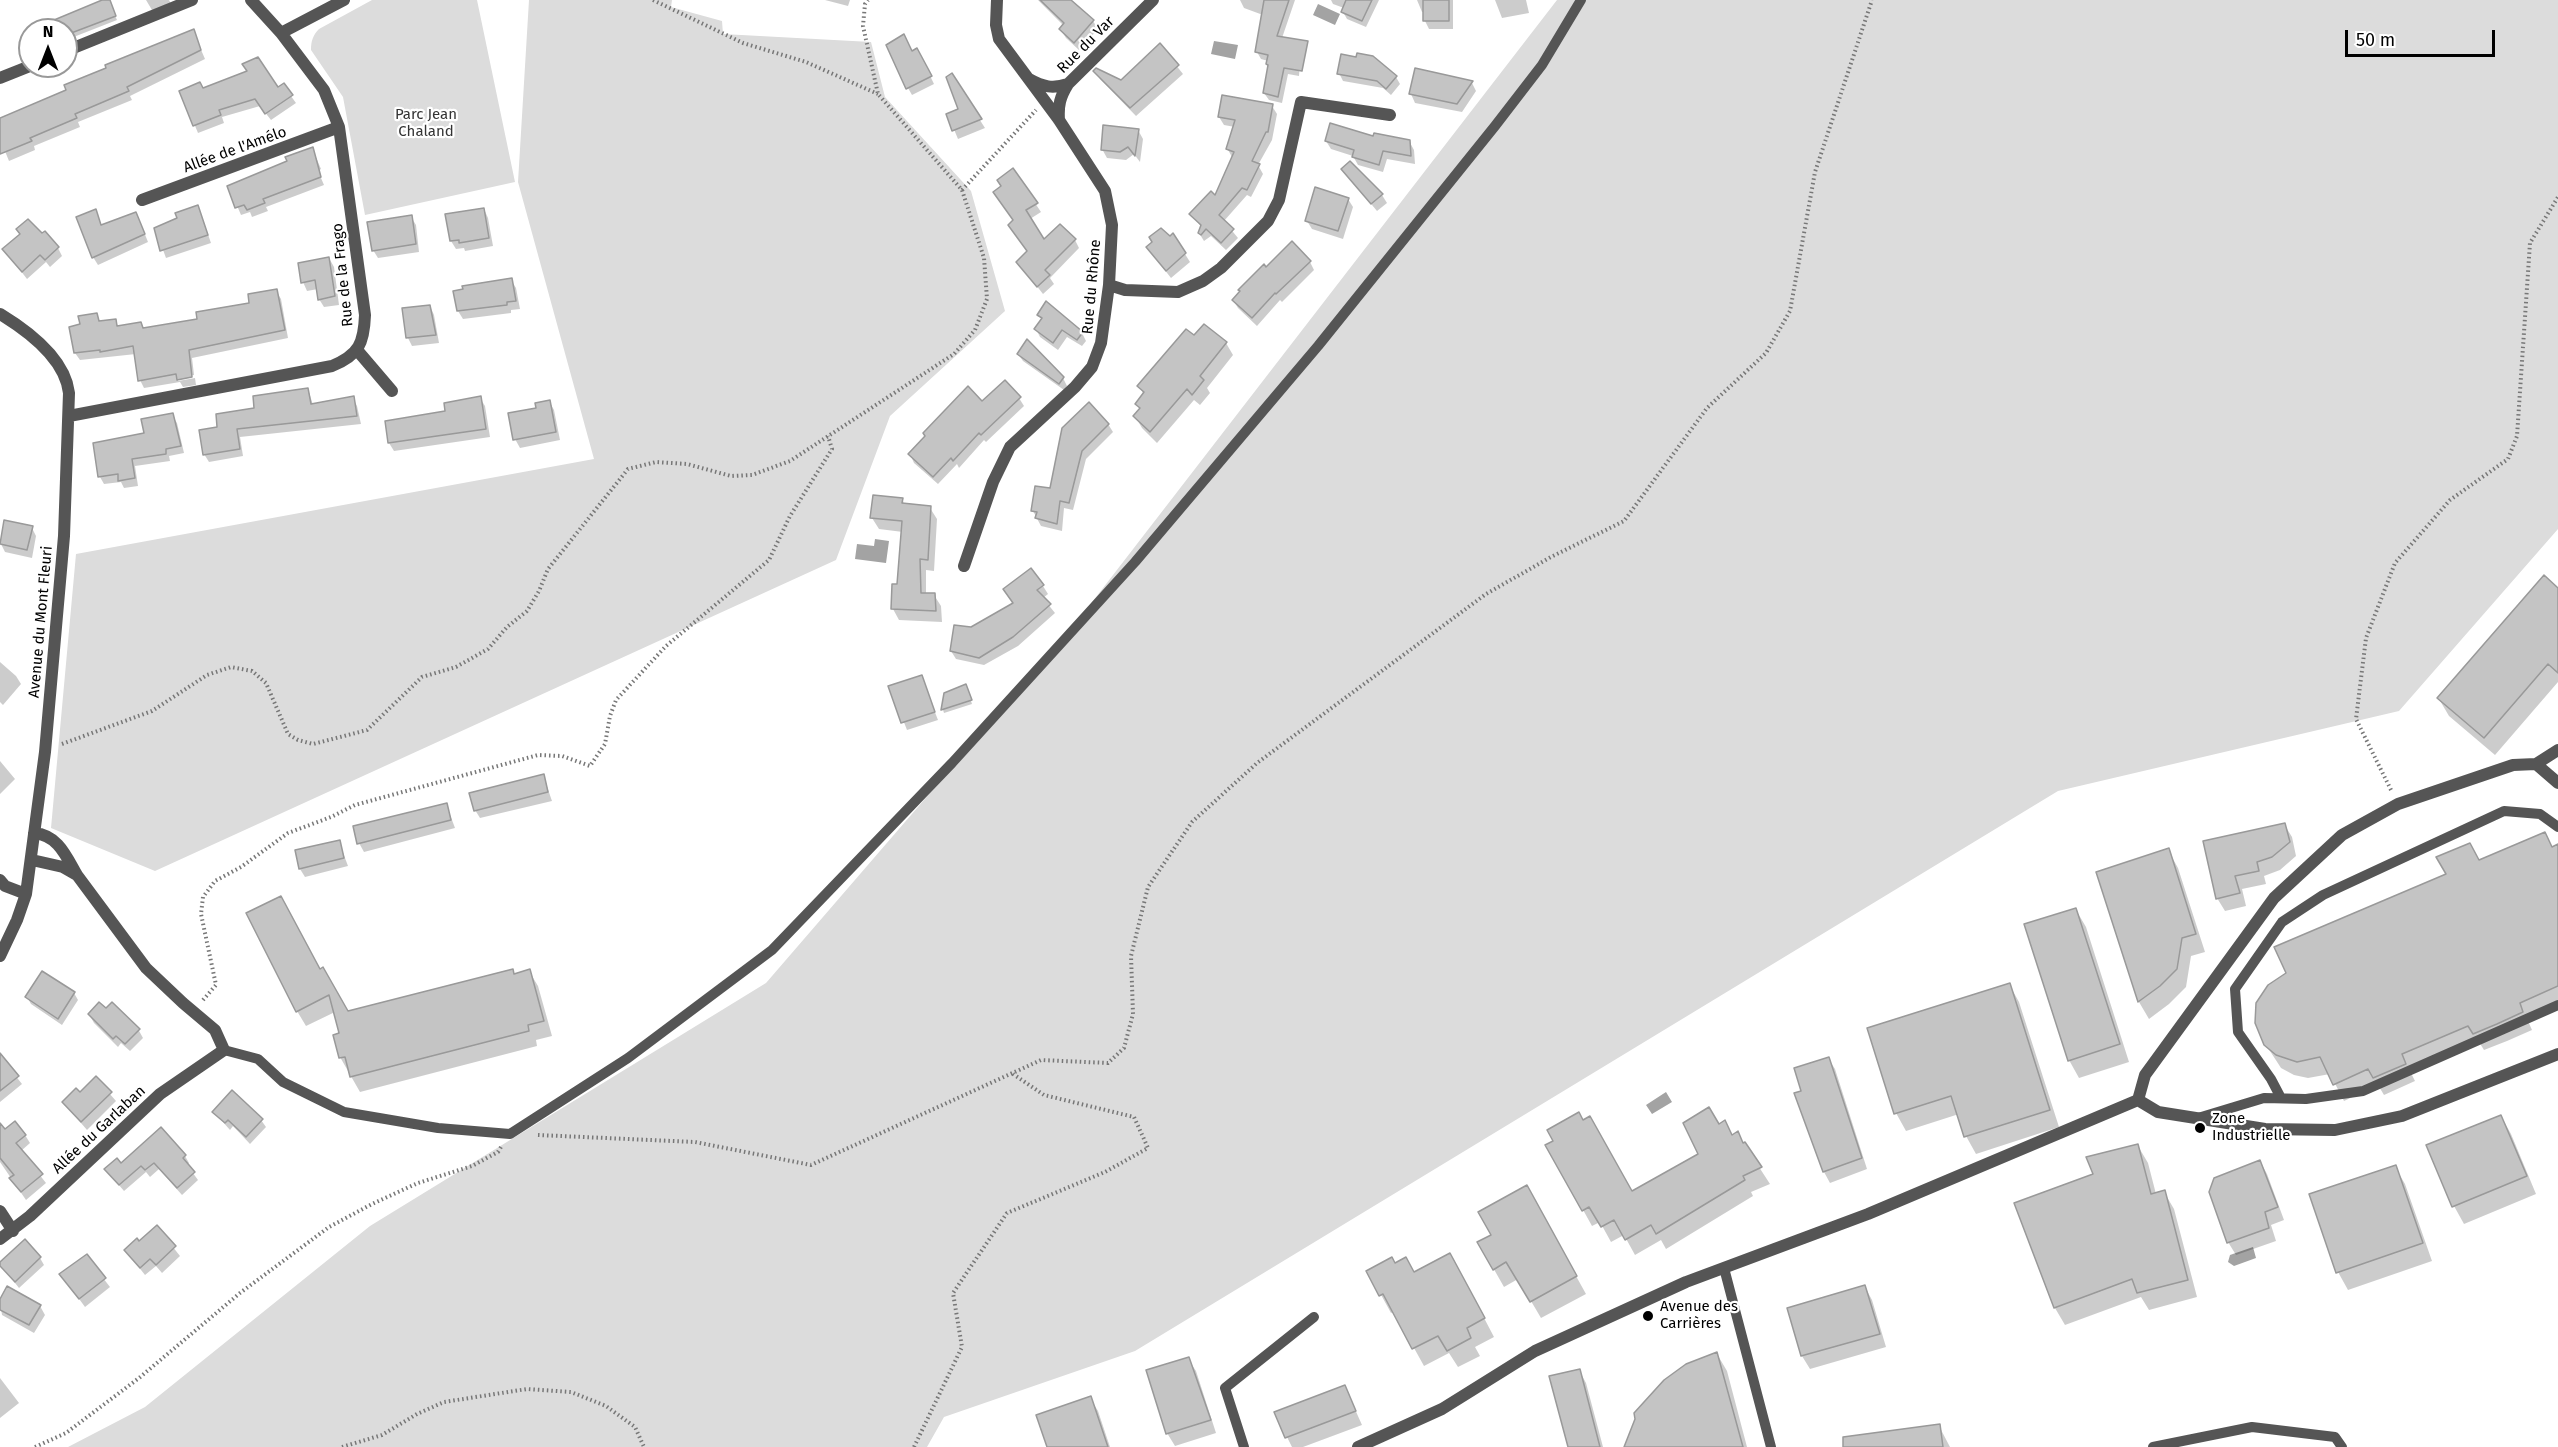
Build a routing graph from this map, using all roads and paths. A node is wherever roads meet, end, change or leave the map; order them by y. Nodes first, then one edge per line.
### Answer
1 (192, 0) edge
2 (251, 0) edge
3 (344, 0) edge
4 (653, 0) edge
5 (868, 0) edge
6 (997, 0) edge
7 (1153, 0) edge
8 (1581, 0) edge
9 (1872, 0) edge
10 (281, 33) junction
11 (78, 46) edge
12 (18, 71) edge
13 (0, 78) edge
14 (1028, 79) junction
15 (1068, 84) junction
16 (878, 94) junction
17 (1045, 101) junction
18 (1390, 115) dead end
19 (1059, 120) junction
20 (339, 127) junction
21 (962, 190) junction
22 (2558, 197) edge
23 (142, 200) dead end
24 (1108, 285) junction
25 (0, 314) edge
26 (357, 350) junction
27 (392, 391) dead end
28 (69, 416) junction
29 (828, 436) junction
30 (964, 566) dead end
31 (46, 748) junction
32 (2558, 750) edge
33 (2536, 764) junction
34 (2558, 783) edge
35 (2398, 804) junction
36 (2558, 827) edge
37 (34, 833) junction
38 (32, 860) junction
39 (77, 875) junction
40 (0, 880) edge
41 (26, 894) junction
42 (0, 956) edge
43 (2558, 1005) edge
44 (192, 1012) junction
45 (224, 1050) junction
46 (2558, 1054) edge
47 (1012, 1073) junction
48 (2281, 1098) junction
49 (2138, 1100) junction
50 (2198, 1118) junction
51 (510, 1134) junction
52 (0, 1210) edge
53 (13, 1231) junction
54 (0, 1239) edge
55 (1724, 1268) junction
56 (1314, 1317) dead end
57 (35, 1447) edge
58 (342, 1447) edge
59 (645, 1447) edge
60 (914, 1447) edge
61 (1244, 1447) edge
62 (1358, 1447) edge
63 (1771, 1447) edge
64 (2153, 1447) edge
65 (2342, 1447) edge

1 - 11 street
2 - 10 street, Rue de la Frago
3 - 10 street
4 - 16 path
5 - 16 path
6 - 14 street, Rue du Rhône
7 - 15 street, Rue du Var
8 - 51 lane
9 - 47 path
10 - 20 street, Rue de la Frago
12 - 13 street
14 - 15 street
14 - 17 street, Rue du Rhône
15 - 19 street, Rue du Var
16 - 21 path
17 - 19 street, Rue du Rhône
17 - 21 path
18 - 24 street
19 - 24 street, Rue du Rhône
20 - 23 street, Allée de l'Amélo
20 - 26 street, Rue de la Frago
21 - 29 path
22 - 35 path
24 - 30 street, Rue du Rhône
25 - 28 street, Avenue du Mont Fleuri
26 - 27 street
26 - 28 street
28 - 31 street, Avenue du Mont Fleuri
29 - 31 path
29 - 44 path
31 - 37 street, Avenue du Mont Fleuri
32 - 33 street
33 - 34 street
33 - 35 street
35 - 49 street
36 - 48 lane
37 - 38 street, Avenue du Mont Fleuri
37 - 39 street
38 - 39 street
38 - 41 street, Avenue du Mont Fleuri
39 - 44 street
40 - 41 street
41 - 42 street, Avenue du Mont Fleuri
43 - 48 lane
44 - 45 street
45 - 51 lane
45 - 53 street, Allée du Garlaban
46 - 50 street
47 - 51 path
47 - 60 path
48 - 50 lane
49 - 50 street
49 - 55 street
51 - 57 path
52 - 53 street
53 - 54 street, Allée du Garlaban
55 - 62 street
55 - 63 lane
56 - 61 lane
58 - 59 path
64 - 65 lane

